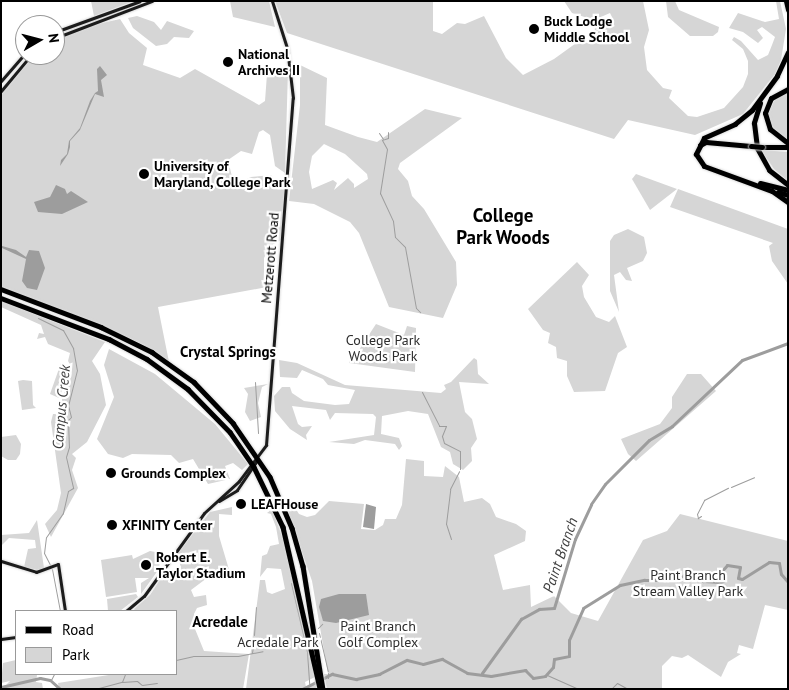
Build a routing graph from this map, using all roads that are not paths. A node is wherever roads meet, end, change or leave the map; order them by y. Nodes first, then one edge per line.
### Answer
1 (140, 1) edge
2 (152, 1) edge
3 (272, 1) edge
4 (786, 1) edge
5 (788, 10) edge
6 (65, 28) edge
7 (65, 34) edge
8 (788, 52) edge
9 (15, 64) edge
10 (22, 65) edge
11 (1, 80) edge
12 (788, 89) edge
13 (1, 90) edge
14 (763, 96) junction
15 (788, 143) edge
16 (788, 147) edge
17 (696, 158) junction
18 (728, 174) junction
19 (788, 185) edge
20 (761, 186) junction
21 (788, 190) edge
22 (788, 195) edge
23 (788, 202) edge
24 (2, 290) edge
25 (1, 298) edge
26 (258, 458) junction
27 (253, 465) junction
28 (1, 561) edge
29 (65, 610) edge
30 (127, 610) edge
31 (15, 637) edge
32 (1, 639) edge
33 (319, 676) junction
34 (322, 688) edge

1 - 6 street
2 - 7 street
3 - 26 street, Metzerott Road
4 - 5 highway
8 - 14 highway
9 - 11 street
10 - 13 street
12 - 15 highway
14 - 17 highway
14 - 19 highway
16 - 17 highway, bridge
17 - 18 highway
18 - 20 highway
18 - 21 highway
20 - 22 highway
20 - 23 highway
24 - 26 main road
25 - 27 main road
26 - 27 street, Metzerott Road
26 - 33 main road
27 - 30 street, Metzerott Road
27 - 33 main road
28 - 29 street
31 - 32 street
33 - 34 main road

